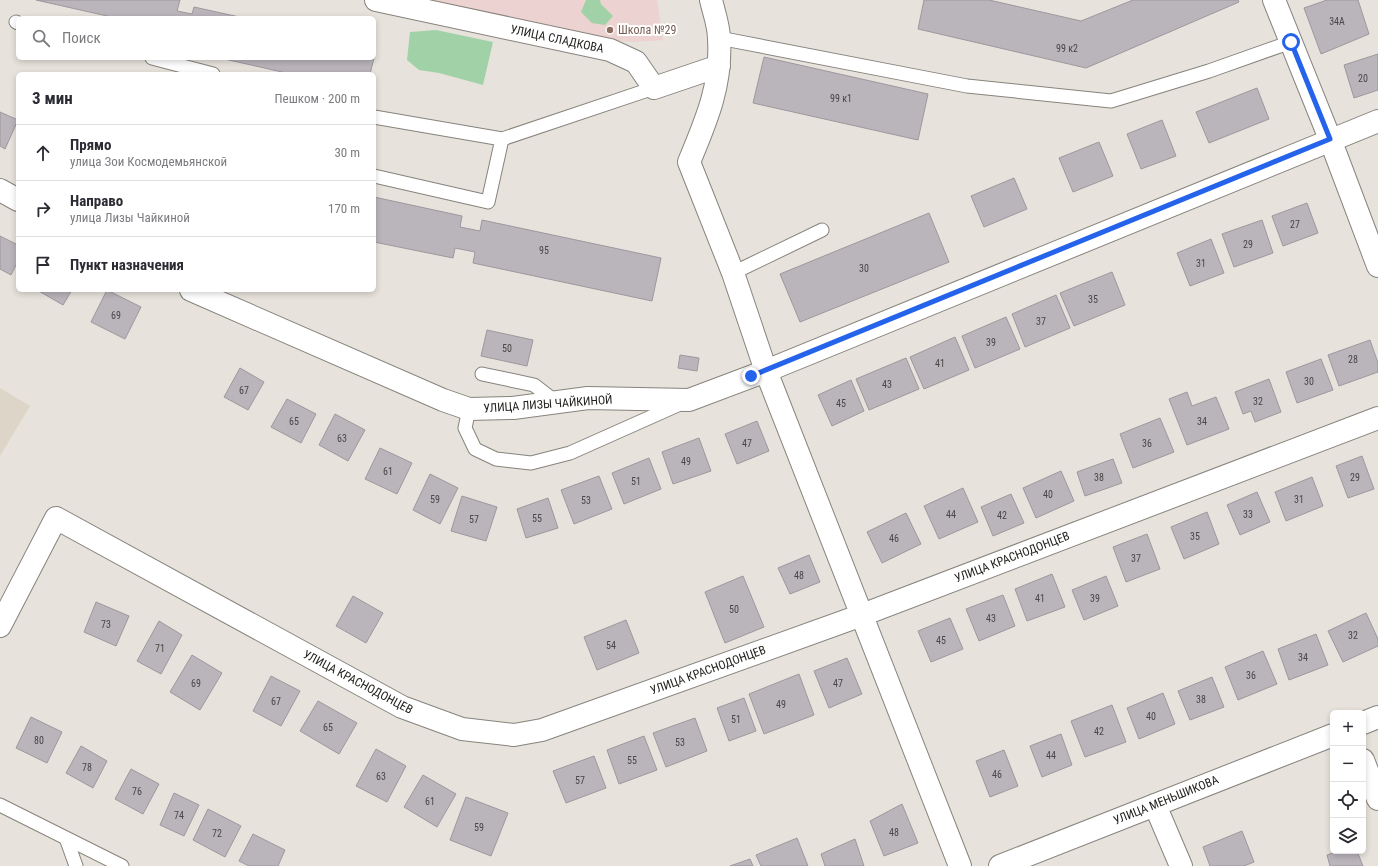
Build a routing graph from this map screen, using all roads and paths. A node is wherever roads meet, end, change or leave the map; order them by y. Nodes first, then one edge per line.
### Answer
1 (376, 0) edge
2 (711, 0) edge
3 (1274, 0) edge
4 (719, 38) junction
5 (1291, 42) junction
6 (160, 60) edge
7 (719, 66) junction
8 (204, 72) edge
9 (654, 88) junction
10 (376, 117) edge
11 (1378, 121) edge
12 (1330, 139) junction
13 (502, 140) junction
14 (376, 176) edge
15 (0, 190) edge
16 (16, 199) edge
17 (822, 230) dead end
18 (1378, 266) edge
19 (733, 273) junction
20 (196, 292) edge
21 (766, 371) junction
22 (482, 374) dead end
23 (689, 400) junction
24 (556, 402) junction
25 (469, 409) junction
26 (1378, 418) edge
27 (862, 615) junction
28 (0, 626) edge
29 (1378, 717) edge
30 (1366, 722) edge
31 (1330, 736) edge
32 (1366, 768) edge
33 (1378, 799) edge
34 (0, 805) edge
35 (1155, 805) junction
36 (66, 838) junction
37 (76, 866) edge
38 (122, 866) edge
39 (960, 866) edge
40 (1000, 866) edge
41 (1181, 866) edge

1 - 9 street, УЛИЦА СЛАДКОВА
2 - 4 street
3 - 5 street
4 - 5 lane
4 - 7 street
5 - 12 street
6 - 8 lane
7 - 9 street
7 - 19 street
9 - 13 lane
10 - 13 lane
11 - 12 street, УЛИЦА ЛИЗЫ ЧАЙКИНОЙ
12 - 18 street
12 - 21 street, УЛИЦА ЛИЗЫ ЧАЙКИНОЙ
13 - 14 lane
15 - 16 street
17 - 19 lane
19 - 21 street
20 - 25 street, УЛИЦА ЛИЗЫ ЧАЙКИНОЙ
21 - 23 street, УЛИЦА ЛИЗЫ ЧАЙКИНОЙ
21 - 27 street
22 - 24 lane
23 - 24 street, УЛИЦА ЛИЗЫ ЧАЙКИНОЙ
23 - 25 lane
24 - 25 street, УЛИЦА ЛИЗЫ ЧАЙКИНОЙ
26 - 27 street, УЛИЦА КРАСНОДОНЦЕВ
27 - 28 street, УЛИЦА КРАСНОДОНЦЕВ
27 - 39 street
29 - 30 street
31 - 35 street, УЛИЦА МЕНЬШИКОВА
32 - 33 street
34 - 36 lane
35 - 40 street, УЛИЦА МЕНЬШИКОВА
35 - 41 street
36 - 37 lane
36 - 38 lane

